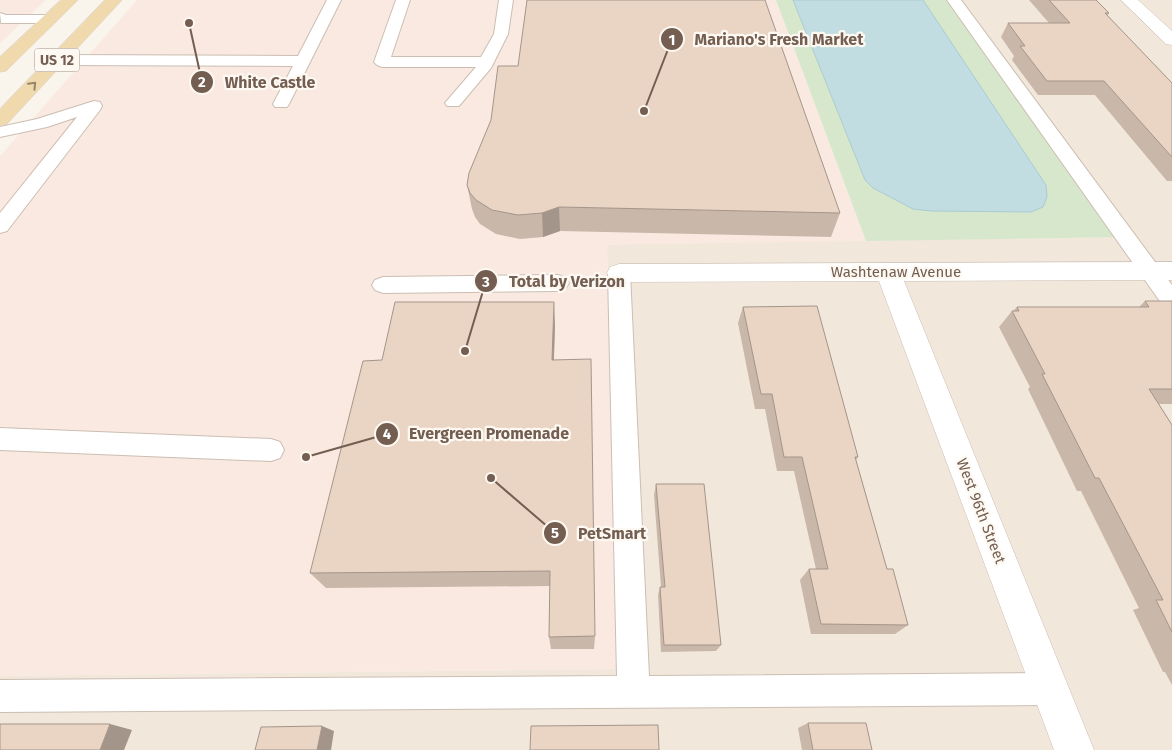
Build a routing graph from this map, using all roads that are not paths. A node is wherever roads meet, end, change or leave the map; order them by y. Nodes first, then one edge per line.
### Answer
1 (70, 0) edge
2 (114, 0) edge
3 (334, 0) edge
4 (404, 0) edge
5 (506, 0) edge
6 (954, 0) edge
7 (1129, 0) edge
8 (0, 19) edge
9 (50, 19) junction
10 (1172, 40) edge
11 (57, 60) junction
12 (303, 61) junction
13 (486, 62) junction
14 (0, 67) edge
15 (453, 103) dead end
16 (281, 104) dead end
17 (0, 120) edge
18 (0, 132) edge
19 (0, 226) edge
20 (1161, 271) edge
21 (888, 272) junction
22 (619, 273) joint
23 (558, 283) dead end
24 (383, 285) dead end
25 (1172, 301) edge
26 (0, 439) edge
27 (271, 450) dead end
28 (1050, 689) junction
29 (634, 692) junction
30 (0, 696) edge
31 (1074, 750) edge

1 - 9 main road, US 12
2 - 11 main road, US 12
3 - 12 lane
4 - 13 lane
5 - 13 lane
6 - 20 lane
7 - 10 street
8 - 9 lane
9 - 14 main road, US 12
11 - 12 lane
17 -> 11 main road, US 12
12 - 16 lane
13 - 15 lane
18 - 19 lane
20 - 21 street, Washtenaw Avenue
20 - 25 lane
21 - 22 street, Washtenaw Avenue
21 - 28 street, West 96th Street
22 - 29 lane
23 - 24 lane
26 - 27 lane
28 - 29 lane
28 - 31 street, West 96th Street
29 - 30 lane

